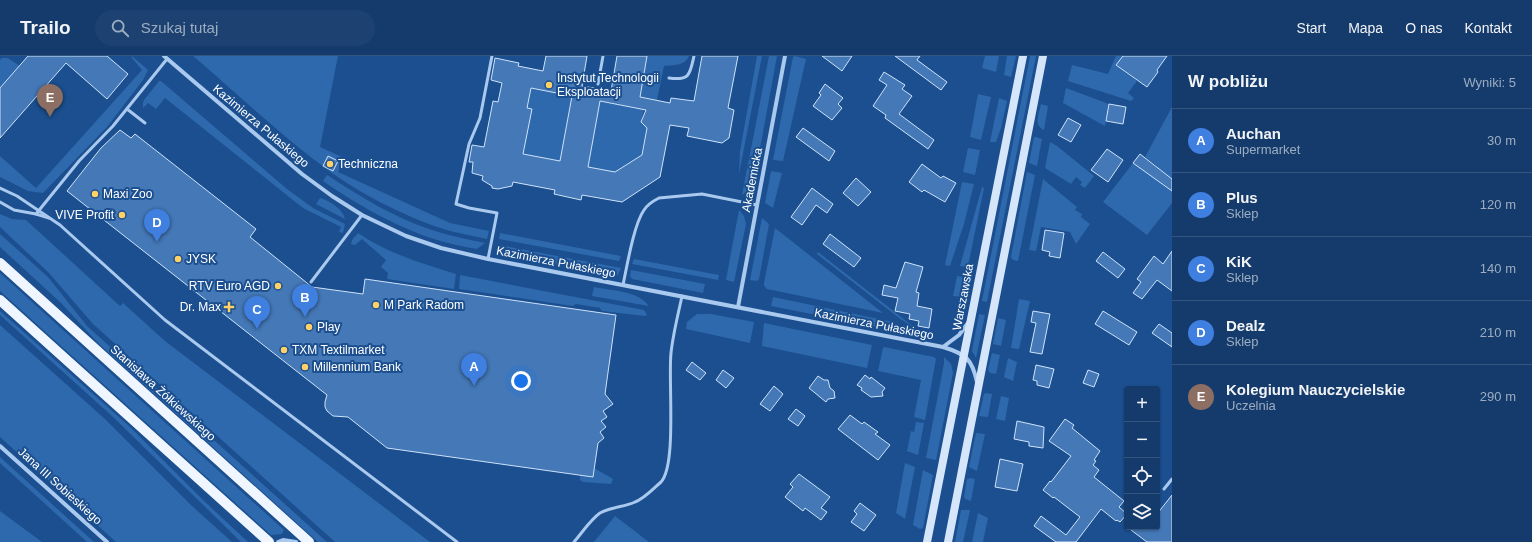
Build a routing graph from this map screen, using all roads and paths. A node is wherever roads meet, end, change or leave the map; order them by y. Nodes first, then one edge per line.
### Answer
1 (492, 56) edge
2 (603, 56) edge
3 (694, 56) edge
4 (785, 56) edge
5 (1023, 56) edge
6 (1043, 56) edge
7 (165, 57) edge
8 (669, 78) dead end
9 (598, 84) dead end
10 (127, 109) junction
11 (144, 123) dead end
12 (0, 188) edge
13 (0, 202) edge
14 (757, 206) junction
15 (39, 210) junction
16 (36, 214) junction
17 (362, 215) junction
18 (52, 220) junction
19 (488, 260) junction
20 (0, 263) edge
21 (311, 282) dead end
22 (623, 285) junction
23 (682, 296) junction
24 (0, 300) edge
25 (738, 307) junction
26 (971, 319) junction
27 (943, 347) junction
28 (964, 355) junction
29 (978, 388) junction
30 (0, 446) edge
31 (1171, 481) edge
32 (1164, 490) dead end
33 (107, 542) edge
34 (269, 542) edge
35 (278, 542) edge
36 (296, 542) edge
37 (309, 542) edge
38 (457, 542) edge
39 (574, 542) edge
40 (927, 542) edge
41 (948, 542) edge

1 - 19 lane
2 - 9 lane
3 - 8 lane
4 - 14 street, Akademicka
5 - 26 main road, Warszawska
6 - 29 main road
7 - 10 lane
7 - 17 street, Kazimierza Pułaskiego
10 - 11 lane
10 - 15 lane
12 - 15 lane
13 - 16 lane
14 - 22 lane
14 - 25 street, Akademicka
15 - 16 lane
15 - 18 lane
16 - 18 lane
17 - 19 street, Kazimierza Pułaskiego
17 - 21 lane
18 - 38 lane
19 - 22 street, Kazimierza Pułaskiego
20 - 37 main road, Stanisława Żółkiewskiego
22 - 23 street, Kazimierza Pułaskiego
23 - 25 street, Kazimierza Pułaskiego
23 - 39 lane
24 - 34 main road
25 - 27 street, Kazimierza Pułaskiego
26 - 27 street
26 - 28 main road, Warszawska
27 - 28 street, Kazimierza Pułaskiego
28 - 29 street
28 - 40 main road, Warszawska
29 - 41 main road
30 - 33 street, Jana III Sobieskiego
31 - 32 lane
35 - 36 street

